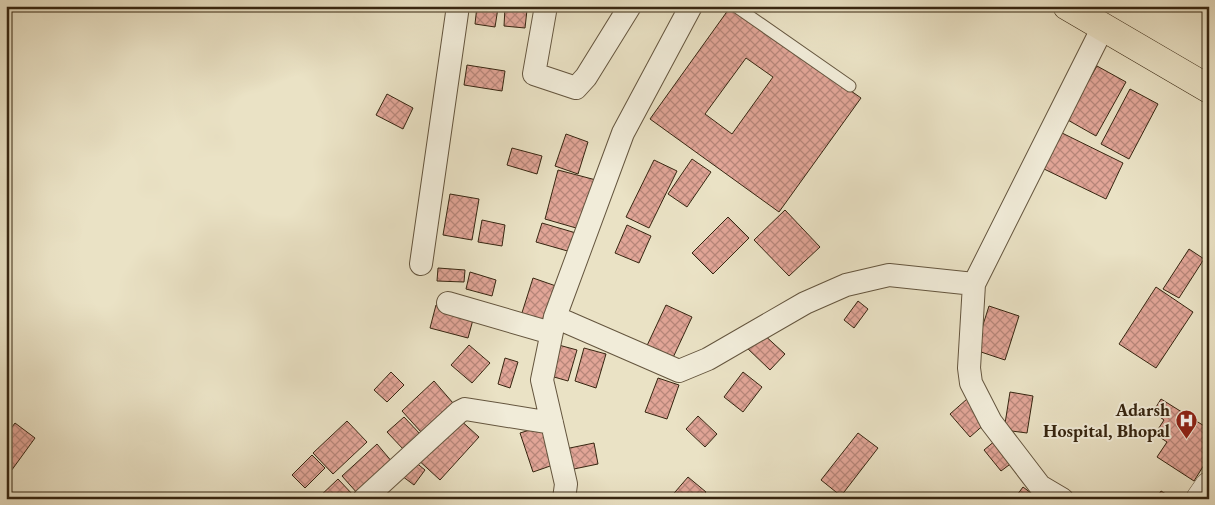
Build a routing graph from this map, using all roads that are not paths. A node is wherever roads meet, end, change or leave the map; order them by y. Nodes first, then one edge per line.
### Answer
1 (458, 6) edge
2 (546, 6) edge
3 (630, 6) edge
4 (691, 6) edge
5 (735, 6) edge
6 (1067, 6) edge
7 (1103, 27) junction
8 (850, 86) dead end
9 (1209, 89) edge
10 (421, 264) dead end
11 (974, 284) junction
12 (448, 303) dead end
13 (553, 325) junction
14 (552, 423) junction
15 (1209, 486) edge
16 (364, 499) edge
17 (564, 499) edge
18 (1062, 499) edge
19 (1200, 499) edge

1 - 10 street
2 - 3 street
4 - 13 street
5 - 8 lane
6 - 7 main road
7 - 9 main road
7 - 11 street
11 - 13 street
11 - 18 street
12 - 13 street
13 - 14 street
14 - 16 street
14 - 17 street
15 - 19 street

